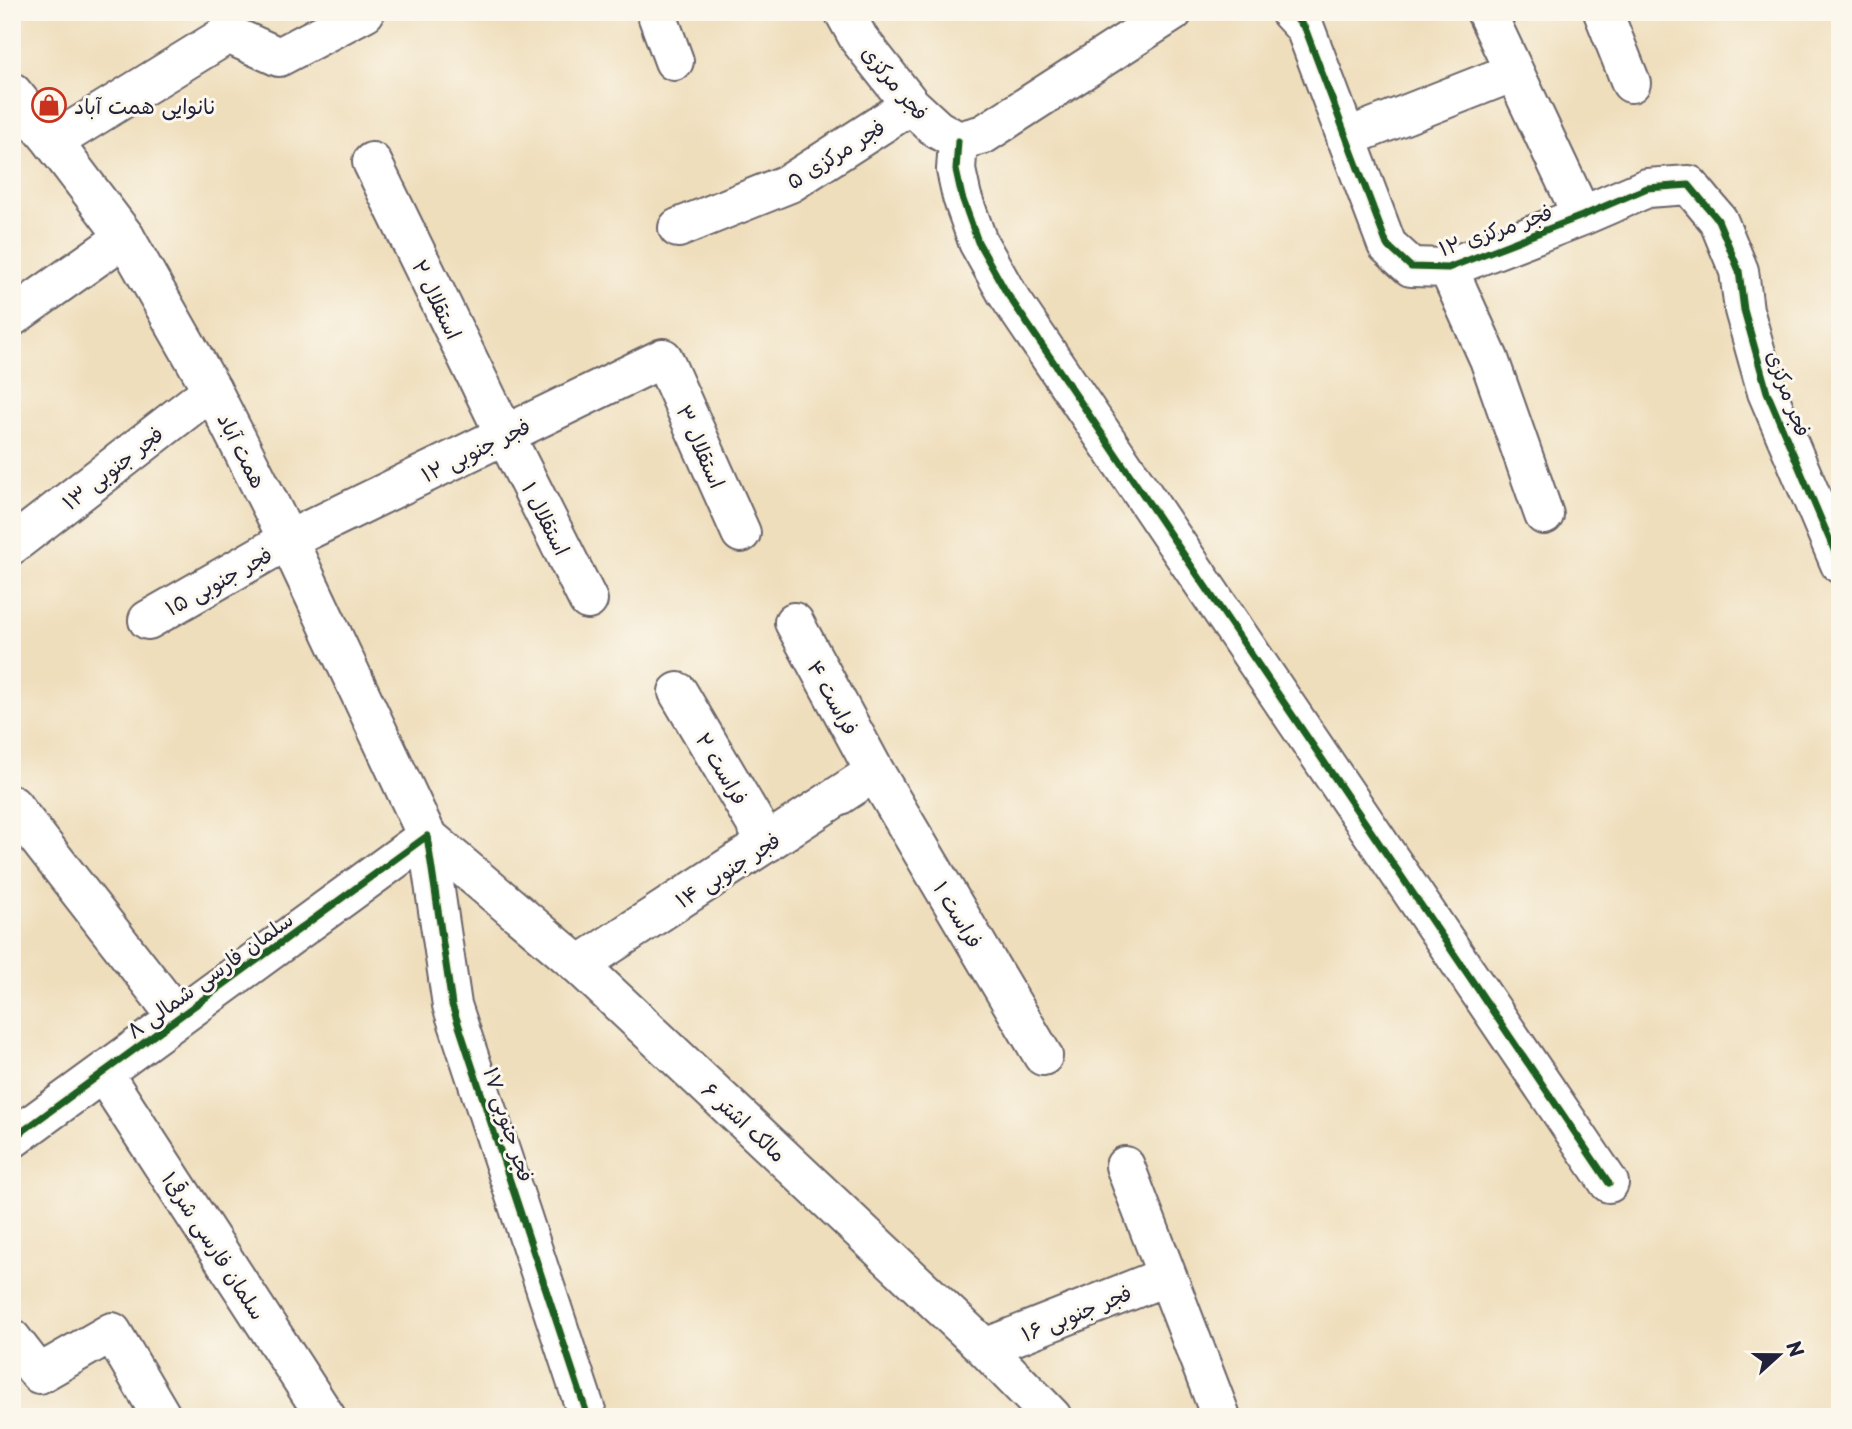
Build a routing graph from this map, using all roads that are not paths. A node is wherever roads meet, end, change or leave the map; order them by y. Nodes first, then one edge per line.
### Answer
1 (365, 12) edge
2 (656, 12) edge
3 (844, 12) edge
4 (1173, 12) edge
5 (1290, 12) edge
6 (1486, 12) edge
7 (1604, 12) edge
8 (674, 61) dead end
9 (1514, 72) junction
10 (1631, 83) dead end
11 (12, 92) edge
12 (911, 105) junction
13 (1346, 138) junction
14 (958, 141) junction
15 (53, 142) junction
16 (372, 162) dead end
17 (1582, 216) junction
18 (678, 228) dead end
19 (125, 237) junction
20 (1448, 268) junction
21 (1744, 310) joint
22 (12, 317) edge
23 (663, 358) joint
24 (212, 390) junction
25 (505, 435) junction
26 (1544, 515) dead end
27 (741, 533) dead end
28 (288, 540) junction
29 (12, 545) edge
30 (1840, 565) edge
31 (589, 600) dead end
32 (148, 620) dead end
33 (794, 622) dead end
34 (678, 692) dead end
35 (875, 772) junction
36 (12, 805) edge
37 (427, 836) junction
38 (767, 843) junction
39 (579, 965) junction
40 (178, 1018) junction
41 (1043, 1056) dead end
42 (103, 1073) junction
43 (12, 1139) edge
44 (1125, 1166) dead end
45 (1609, 1184) dead end
46 (1167, 1276) junction
47 (12, 1339) edge
48 (985, 1348) junction
49 (1220, 1414) dead end
50 (1046, 1415) edge
51 (162, 1417) edge
52 (326, 1417) edge
53 (588, 1417) edge

1 - 15 street
2 - 8 street
3 - 12 street, فجر مرکزی
4 - 14 street
5 - 13 street, فجر مرکزی ۱۲
6 - 9 street
7 - 10 street
9 - 13 street
9 - 17 street
11 - 15 street, همت آباد
12 - 14 street, فجر مرکزی
12 - 18 street, فجر مرکزی ۵
13 - 20 street, فجر مرکزی ۱۲
14 - 45 street
15 - 19 street, همت آباد
16 - 25 street, استقلال ۲
17 - 20 street, فجر مرکزی ۱۲
17 - 21 street, فجر مرکزی ۱۲
19 - 22 street
19 - 24 street, همت آباد
20 - 26 street
21 - 30 street, فجر مرکزی
23 - 25 street, فجر جنوبی ۱۲
23 - 27 street, استقلال ۳
24 - 28 street, همت آباد
24 - 29 street, فجر جنوبی ۱۳
25 - 28 street, فجر جنوبی ۱۲
25 - 31 street, استقلال ۱
28 - 32 street, فجر جنوبی ۱۵
28 - 37 street, همت آباد
33 - 35 street, فراست ۴
34 - 38 street, فراست ۲
35 - 38 street, فجر جنوبی ۱۴
35 - 41 street, فراست ۱
36 - 40 street
37 - 39 street, مالک اشتر ۶
37 - 40 street, سلمان فارسی شمالی ۸
37 - 53 street, فجر جنوبی ۱۷
38 - 39 street, فجر جنوبی ۱۴
39 - 48 street, مالک اشتر ۶
40 - 42 street, سلمان فارسی شمالی ۸
42 - 43 street, سلمان فارسی شمالی ۸
42 - 52 street, سلمان فارسی شرقی۱
44 - 46 street
46 - 48 street, فجر جنوبی ۱۶
46 - 49 street
47 - 51 street
48 - 50 street, مالک اشتر ۶

